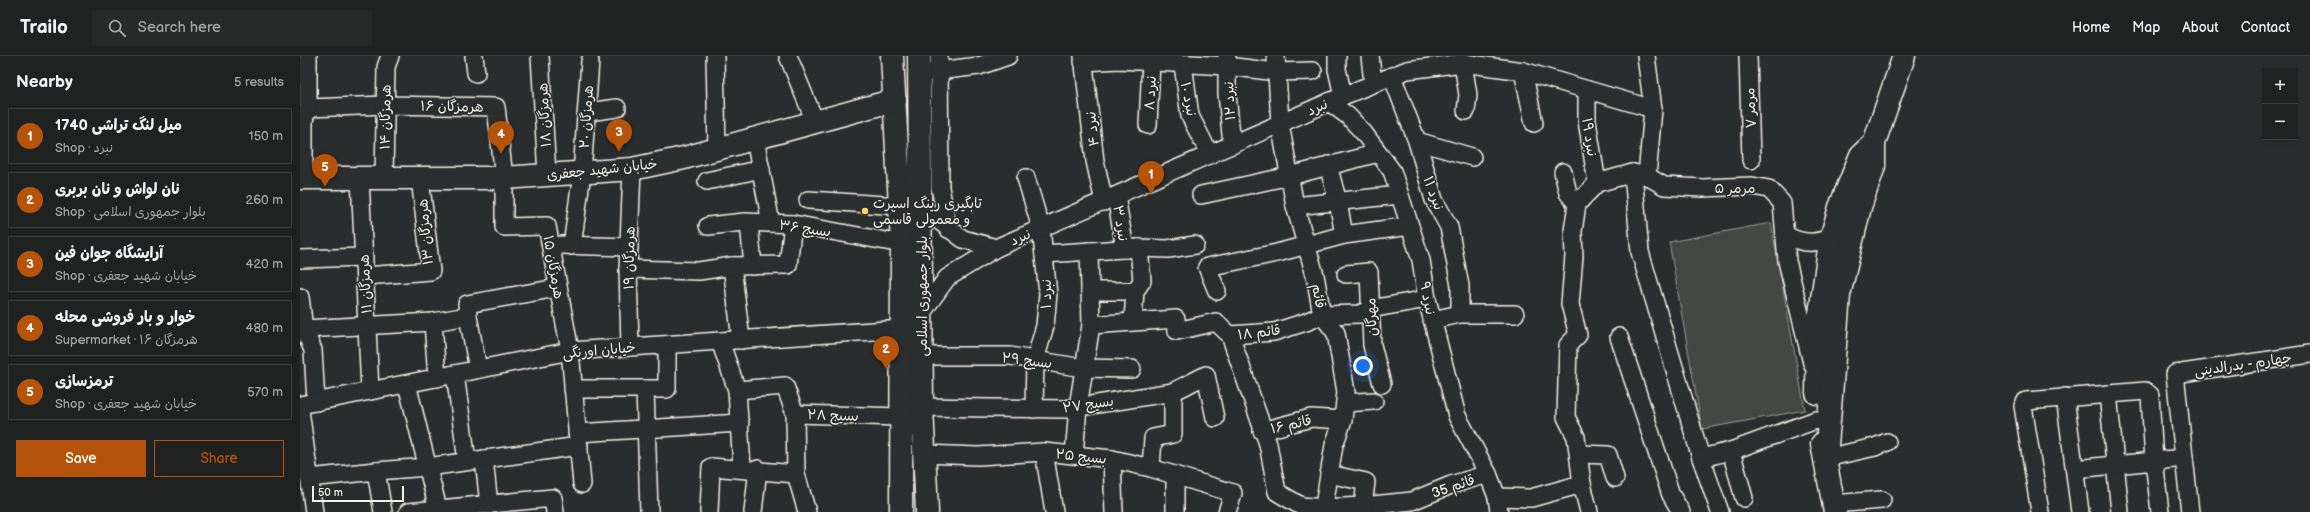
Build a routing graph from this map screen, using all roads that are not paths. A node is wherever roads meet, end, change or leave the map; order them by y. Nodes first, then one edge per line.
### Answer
1 (390, 56) edge
2 (474, 56) edge
3 (540, 56) edge
4 (714, 56) edge
5 (788, 56) edge
6 (892, 56) edge
7 (1008, 56) edge
8 (1337, 56) edge
9 (1370, 56) edge
10 (1646, 56) edge
11 (1748, 56) edge
12 (1904, 56) edge
13 (1083, 59) edge
14 (590, 61) dead end
15 (1174, 61) edge
16 (1227, 61) edge
17 (1151, 62) junction
18 (1429, 62) edge
19 (1463, 63) junction
20 (305, 64) edge
21 (929, 64) edge
22 (1276, 64) edge
23 (1313, 71) dead end
24 (1523, 71) junction
25 (476, 73) dead end
26 (1392, 76) junction
27 (1373, 83) junction
28 (1587, 90) junction
29 (1336, 99) junction
30 (896, 100) junction
31 (385, 105) junction
32 (308, 108) junction
33 (617, 108) dead end
34 (1653, 109) junction
35 (1466, 111) dead end
36 (588, 112) junction
37 (1534, 123) dead end
38 (816, 124) junction
39 (1280, 124) junction
40 (1148, 125) dead end
41 (755, 139) junction
42 (1417, 141) junction
43 (1874, 143) junction
44 (1232, 145) junction
45 (717, 149) junction
46 (1378, 153) junction
47 (1210, 155) junction
48 (1472, 157) dead end
49 (1751, 160) dead end
50 (1328, 165) junction
51 (632, 169) junction
52 (761, 170) junction
53 (1563, 172) dead end
54 (582, 173) junction
55 (547, 175) junction
56 (1640, 175) junction
57 (1290, 176) junction
58 (302, 178) edge
59 (360, 178) junction
60 (384, 178) junction
61 (420, 178) junction
62 (504, 178) junction
63 (1026, 178) dead end
64 (707, 181) dead end
65 (1597, 183) junction
66 (1201, 195) dead end
67 (1399, 195) junction
68 (1110, 199) junction
69 (808, 200) dead end
70 (1338, 202) junction
71 (1577, 204) junction
72 (900, 206) junction
73 (1295, 206) junction
74 (921, 207) junction
75 (749, 223) junction
76 (772, 223) junction
77 (793, 224) junction
78 (708, 226) dead end
79 (1410, 226) junction
80 (948, 228) junction
81 (1042, 228) junction
82 (1784, 234) junction
83 (1344, 235) junction
84 (1832, 237) junction
85 (549, 244) junction
86 (902, 244) junction
87 (1195, 245) dead end
88 (1307, 245) junction
89 (572, 246) junction
90 (629, 246) junction
91 (996, 248) junction
92 (1132, 248) junction
93 (1089, 251) junction
94 (1044, 254) junction
95 (364, 257) junction
96 (300, 259) edge
97 (732, 266) junction
98 (753, 266) junction
99 (628, 269) junction
100 (1346, 274) dead end
101 (364, 276) junction
102 (557, 288) junction
103 (1090, 291) junction
104 (1135, 291) junction
105 (1218, 291) dead end
106 (1427, 299) junction
107 (300, 304) edge
108 (1370, 309) junction
109 (921, 314) junction
110 (1460, 314) junction
111 (1515, 314) dead end
112 (1322, 315) junction
113 (468, 316) junction
114 (1432, 320) junction
115 (1133, 321) junction
116 (433, 322) junction
117 (1091, 325) junction
118 (367, 326) junction
119 (304, 329) junction
120 (903, 329) junction
121 (1230, 335) junction
122 (1619, 337) dead end
123 (741, 340) junction
124 (720, 341) junction
125 (667, 345) junction
126 (630, 347) junction
127 (570, 351) junction
128 (2310, 354) edge
129 (922, 356) junction
130 (1035, 360) junction
131 (1083, 368) junction
132 (478, 369) junction
133 (1132, 369) dead end
134 (455, 374) junction
135 (437, 378) junction
136 (1817, 382) junction
137 (407, 384) junction
138 (1382, 384) dead end
139 (573, 389) junction
140 (645, 389) junction
141 (737, 390) junction
142 (370, 391) junction
143 (1173, 392) junction
144 (2108, 394) junction
145 (2065, 397) junction
146 (1374, 401) dead end
147 (1345, 403) junction
148 (308, 404) edge
149 (922, 407) junction
150 (1078, 407) junction
151 (1034, 409) junction
152 (300, 410) edge
153 (795, 414) junction
154 (901, 417) junction
155 (1215, 418) dead end
156 (1343, 420) junction
157 (1816, 420) junction
158 (740, 423) junction
159 (646, 429) junction
160 (1262, 431) junction
161 (578, 440) junction
162 (1887, 442) dead end
163 (1731, 451) junction
164 (1044, 452) junction
165 (924, 454) junction
166 (1579, 454) junction
167 (1074, 455) junction
168 (1701, 458) junction
169 (1826, 458) junction
170 (2184, 458) junction
171 (484, 459) junction
172 (1112, 459) junction
173 (467, 461) junction
174 (2154, 461) junction
175 (2115, 464) junction
176 (428, 467) junction
177 (1151, 468) junction
178 (750, 469) junction
179 (2074, 469) junction
180 (376, 471) junction
181 (796, 474) junction
182 (1329, 474) junction
183 (1488, 474) junction
184 (1175, 476) junction
185 (309, 478) junction
186 (1616, 478) dead end
187 (582, 484) dead end
188 (1582, 484) junction
189 (1744, 498) dead end
190 (1882, 500) dead end
191 (1498, 504) edge
192 (489, 505) junction
193 (1363, 506) junction
194 (1412, 507) edge
195 (309, 508) edge
196 (1834, 508) edge
197 (438, 509) junction
198 (466, 510) edge
199 (1323, 510) edge
200 (383, 512) edge
201 (410, 512) edge
202 (555, 512) edge
203 (649, 512) edge
204 (709, 512) edge
205 (753, 512) edge
206 (807, 512) edge
207 (901, 512) edge
208 (927, 512) edge
209 (1054, 512) edge
210 (1114, 512) edge
211 (1175, 512) edge
212 (1227, 512) edge
213 (1589, 512) edge
214 (1681, 512) edge
215 (1720, 512) edge
216 (2040, 512) edge
217 (2080, 512) edge
218 (2120, 512) edge
219 (2160, 512) edge
220 (2190, 512) edge

1 - 31 street, هرمزگان ۱۴
2 - 25 street
3 - 55 street, هرمزگان ۱۸
4 - 45 street
5 - 38 street
6 - 30 main road, بلوار جمهوری اسلامی
7 - 21 street
8 - 29 street
9 - 27 street
10 - 34 street
11 - 49 street, مرمر ۷
12 - 43 main road
13 - 17 street
13 - 68 street, نبرد ۴
14 - 36 street, هرمزگان ۲۰
15 - 16 street
15 - 17 street
15 - 47 street, نبرد ۱۰
16 - 22 street
16 - 44 street, نبرد ۱۲
17 - 40 street, نبرد ۸
18 - 19 street, نبرد
18 - 26 street, نبرد
19 - 24 street, نبرد
19 - 35 street
20 - 32 street
21 - 74 main road, بلوار جمهوری اسلامی
21 - 80 street
22 - 23 street
22 - 39 street, قائم
24 - 28 street, نبرد
24 - 37 street
26 - 27 street, نبرد
26 - 42 street, نبرد ۱۱
27 - 29 street, نبرد
28 - 34 street, نبرد
28 - 65 street, نبرد ۱۹
29 - 39 street, نبرد
29 - 46 street, نبرد ۹
30 - 38 main road, خیابان شهید جعفری
30 - 72 main road, بلوار جمهوری اسلامی
31 - 32 street
31 - 60 street, هرمزگان ۱۴
31 - 62 street, هرمزگان ۱۶
32 - 58 street
33 - 36 street
34 - 56 street
36 - 54 street, هرمزگان ۲۰
38 - 41 main road, خیابان شهید جعفری
39 - 44 street, نبرد
39 - 57 street, قائم
41 - 45 main road, خیابان شهید جعفری
41 - 52 street
42 - 48 street
42 - 110 street, نبرد ۱۱
43 - 84 main road
43 - 169 main road
44 - 47 street, نبرد
45 - 51 main road, خیابان شهید جعفری
46 - 50 street
46 - 67 street, نبرد ۹
47 - 68 street, نبرد
50 - 57 street
50 - 70 street
51 - 54 main road, خیابان شهید جعفری
51 - 90 street, هرمزگان ۱۹
52 - 64 street
52 - 76 street
53 - 71 street
54 - 55 main road, خیابان شهید جعفری
54 - 89 street, هرمزگان ۲۰
55 - 62 main road, خیابان شهید جعفری
56 - 65 street
56 - 82 street, مرمر ۵
56 - 168 street
57 - 66 street
57 - 73 street, قائم
58 - 59 main road, خیابان شهید جعفری
59 - 60 main road, خیابان شهید جعفری
59 - 95 street, هرمزگان ۱۱
60 - 61 main road, خیابان شهید جعفری
61 - 62 main road, خیابان شهید جعفری
61 - 101 street, هرمزگان ۱۳
62 - 85 street, هرمزگان ۱۵
63 - 81 street, نبرد ۱
65 - 71 street
67 - 70 street
67 - 79 street, نبرد ۹
68 - 81 street, نبرد
68 - 92 street, نبرد ۳
69 - 72 street
70 - 73 street
70 - 83 street
71 - 166 street
72 - 86 main road, بلوار جمهوری اسلامی
73 - 88 street, قائم
74 - 80 street
74 - 109 main road, بلوار جمهوری اسلامی
75 - 76 street, بسیج ۳۶
75 - 78 street, بسیج ۳۶
75 - 98 street
76 - 77 street, بسیج ۳۶
77 - 86 street, بسیج ۳۶
77 - 98 street
79 - 83 street
79 - 106 street, نبرد ۹
80 - 91 street
81 - 91 street, نبرد
81 - 94 street, نبرد ۱
82 - 84 street
82 - 136 street, مرمر ۵
83 - 88 street
84 - 136 main road
85 - 89 street
85 - 102 street, هرمزگان ۱۵
86 - 120 main road, بلوار جمهوری اسلامی
87 - 92 street
88 - 105 street
88 - 112 street, قائم
89 - 90 street
90 - 99 street, هرمزگان ۱۹
91 - 109 street, نبرد
92 - 93 street
92 - 104 street, نبرد ۳
93 - 94 street
93 - 103 street
94 - 130 street, نبرد ۱
95 - 96 street
95 - 101 street, هرمزگان ۱۱
97 - 98 street
97 - 99 street
97 - 123 street
99 - 126 street, هرمزگان ۱۹
100 - 108 street, مهرگان
101 - 118 street, هرمزگان ۱۱
102 - 113 street
102 - 127 street, هرمزگان ۱۵
103 - 104 street
103 - 117 street
104 - 115 street, نبرد ۳
106 - 108 street
106 - 114 street, نبرد ۹
107 - 119 street
108 - 112 street
108 - 138 street, مهرگان
109 - 129 main road, بلوار جمهوری اسلامی
110 - 111 street
110 - 114 street
112 - 121 street, قائم ۱۸
112 - 147 street, قائم
113 - 116 street
113 - 132 street
114 - 183 street, نبرد ۹
115 - 117 street
115 - 121 street, قائم ۱۸
116 - 118 street
116 - 135 street
117 - 131 street
118 - 119 street
118 - 142 street, هرمزگان ۱۱
119 - 148 street
120 - 123 street, خیابان اورنگی
120 - 154 main road, بلوار جمهوری اسلامی
121 - 160 street
122 - 214 street
123 - 124 street, خیابان اورنگی
124 - 125 street, خیابان اورنگی
124 - 141 street
125 - 126 street, خیابان اورنگی
125 - 140 street
126 - 127 street, خیابان اورنگی
127 - 132 street, خیابان اورنگی
127 - 139 street, هرمزگان ۱۵
128 - 170 street, چهارم - بدرالدینی
129 - 130 street, بسیج ۲۹
129 - 149 main road, بلوار جمهوری اسلامی
130 - 131 street, بسیج ۲۹
130 - 151 street, نبرد ۱
131 - 133 street, بسیج ۲۹
131 - 150 street
132 - 134 street, خیابان اورنگی
134 - 135 street, خیابان اورنگی
134 - 173 street
135 - 137 street, خیابان اورنگی
136 - 157 main road
137 - 142 street, خیابان اورنگی
137 - 176 street
139 - 140 street
139 - 161 street, هرمزگان ۱۵
140 - 159 street
141 - 153 street, بسیج ۲۸
141 - 158 street
142 - 148 street, خیابان اورنگی
143 - 150 street, بسیج ۲۷
143 - 155 street, بسیج ۲۷
143 - 177 street
144 - 145 street
144 - 174 street
144 - 175 street
145 - 179 street
145 - 216 street
146 - 147 street
147 - 156 street, قائم
149 - 151 street, بسیج ۲۷
149 - 165 main road, بلوار جمهوری اسلامی
150 - 151 street, بسیج ۲۷
150 - 167 street
152 - 185 street
153 - 154 street, بسیج ۲۸
153 - 181 street
154 - 207 main road, بلوار جمهوری اسلامی
156 - 160 street, قائم ۱۶
156 - 182 street, قائم
157 - 163 street
157 - 169 main road
158 - 159 street
158 - 178 street
159 - 161 street
159 - 203 street
160 - 199 street
161 - 171 street
161 - 187 street, هرمزگان ۱۵
162 - 169 street
163 - 168 street
163 - 189 street
164 - 165 street, بسیج ۲۵
164 - 167 street, بسیج ۲۵
164 - 209 street
165 - 208 main road, بلوار جمهوری اسلامی
166 - 186 street
166 - 188 street
167 - 172 street, بسیج ۲۵
168 - 215 street
169 - 196 main road
170 - 174 street
170 - 220 street
171 - 173 street
171 - 192 street
172 - 177 street, بسیج ۲۵
172 - 210 street
173 - 176 street
174 - 175 street
174 - 219 street
175 - 179 street
175 - 218 street
176 - 180 street
176 - 197 street
177 - 184 street, بسیج ۲۵
178 - 181 street
178 - 204 street
178 - 205 street
179 - 217 street
180 - 185 street
180 - 200 street
181 - 206 street
182 - 193 street
182 - 199 street, قائم
183 - 191 street, نبرد ۹
183 - 194 street, قائم 35
184 - 211 street
184 - 212 street, بسیج ۲۵
185 - 195 street
188 - 191 street
188 - 213 street
190 - 196 street
192 - 198 street
192 - 202 street
193 - 194 street, قائم 35
193 - 199 street, قائم 35
197 - 198 street
197 - 201 street

